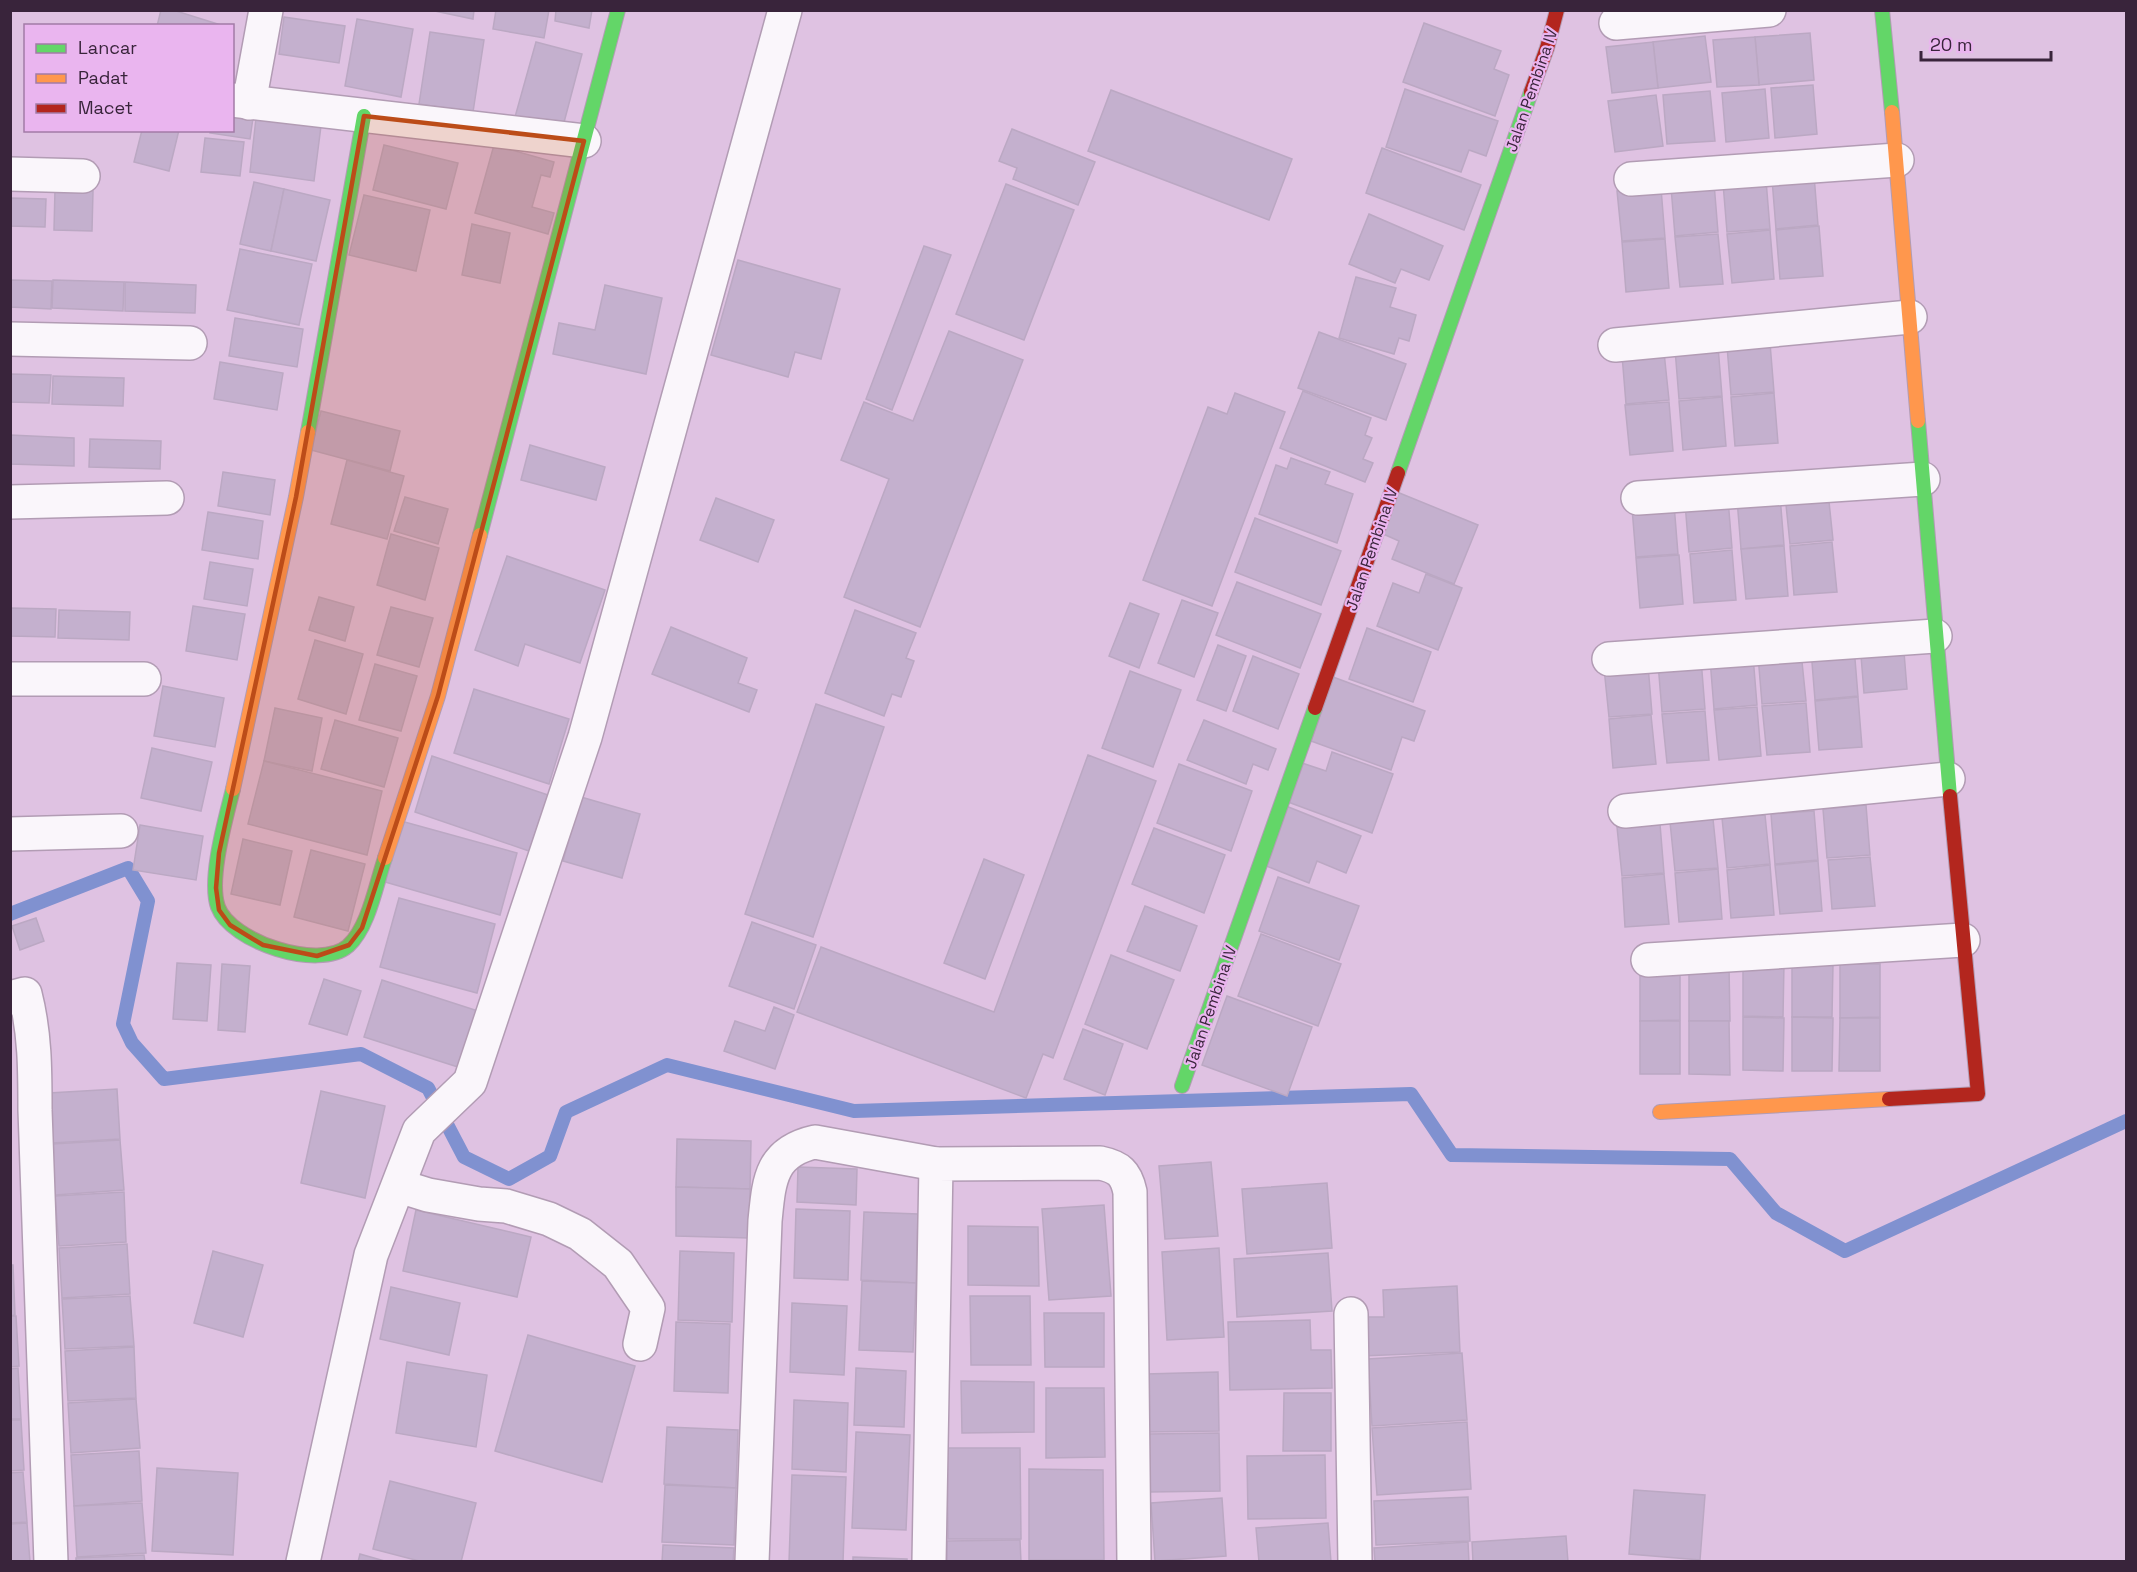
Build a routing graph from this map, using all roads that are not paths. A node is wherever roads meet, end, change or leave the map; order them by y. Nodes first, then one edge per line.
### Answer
1 (266, 10) edge
2 (618, 10) edge
3 (785, 10) edge
4 (1557, 10) edge
5 (1769, 10) edge
6 (1882, 10) edge
7 (1616, 23) dead end
8 (241, 102) edge
9 (364, 116) junction
10 (584, 141) junction
11 (1898, 160) junction
12 (10, 174) edge
13 (83, 176) dead end
14 (1631, 179) dead end
15 (1910, 317) junction
16 (10, 339) edge
17 (190, 343) dead end
18 (1614, 345) dead end
19 (1923, 479) junction
20 (167, 498) dead end
21 (1638, 498) dead end
22 (10, 502) edge
23 (1935, 636) junction
24 (1609, 659) dead end
25 (10, 679) edge
26 (144, 679) dead end
27 (1948, 779) junction
28 (1625, 811) dead end
29 (121, 831) dead end
30 (10, 834) edge
31 (1963, 940) junction
32 (1648, 960) dead end
33 (10, 998) edge
34 (1182, 1086) dead end
35 (1660, 1112) dead end
36 (936, 1164) junction
37 (399, 1186) junction
38 (1351, 1314) dead end
39 (640, 1344) dead end
40 (51, 1562) edge
41 (303, 1562) edge
42 (752, 1562) edge
43 (929, 1562) edge
44 (1134, 1562) edge
45 (1355, 1562) edge

1 - 8 street
2 - 10 street
3 - 37 street
4 - 34 street, Jalan Pembina IV
5 - 7 street
6 - 11 street
8 - 9 street
9 - 10 street
9 - 10 street
11 - 14 street
11 - 15 street
12 - 13 street
15 - 18 street
15 - 19 street
16 - 17 street
19 - 21 street
19 - 23 street
20 - 22 street
23 - 24 street
23 - 27 street
25 - 26 street
27 - 28 street
27 - 31 street
29 - 30 street
31 - 32 street
31 - 35 street
33 - 40 street
36 - 42 street
36 - 43 street
36 - 44 street
37 - 39 street
37 - 41 street
38 - 45 street

